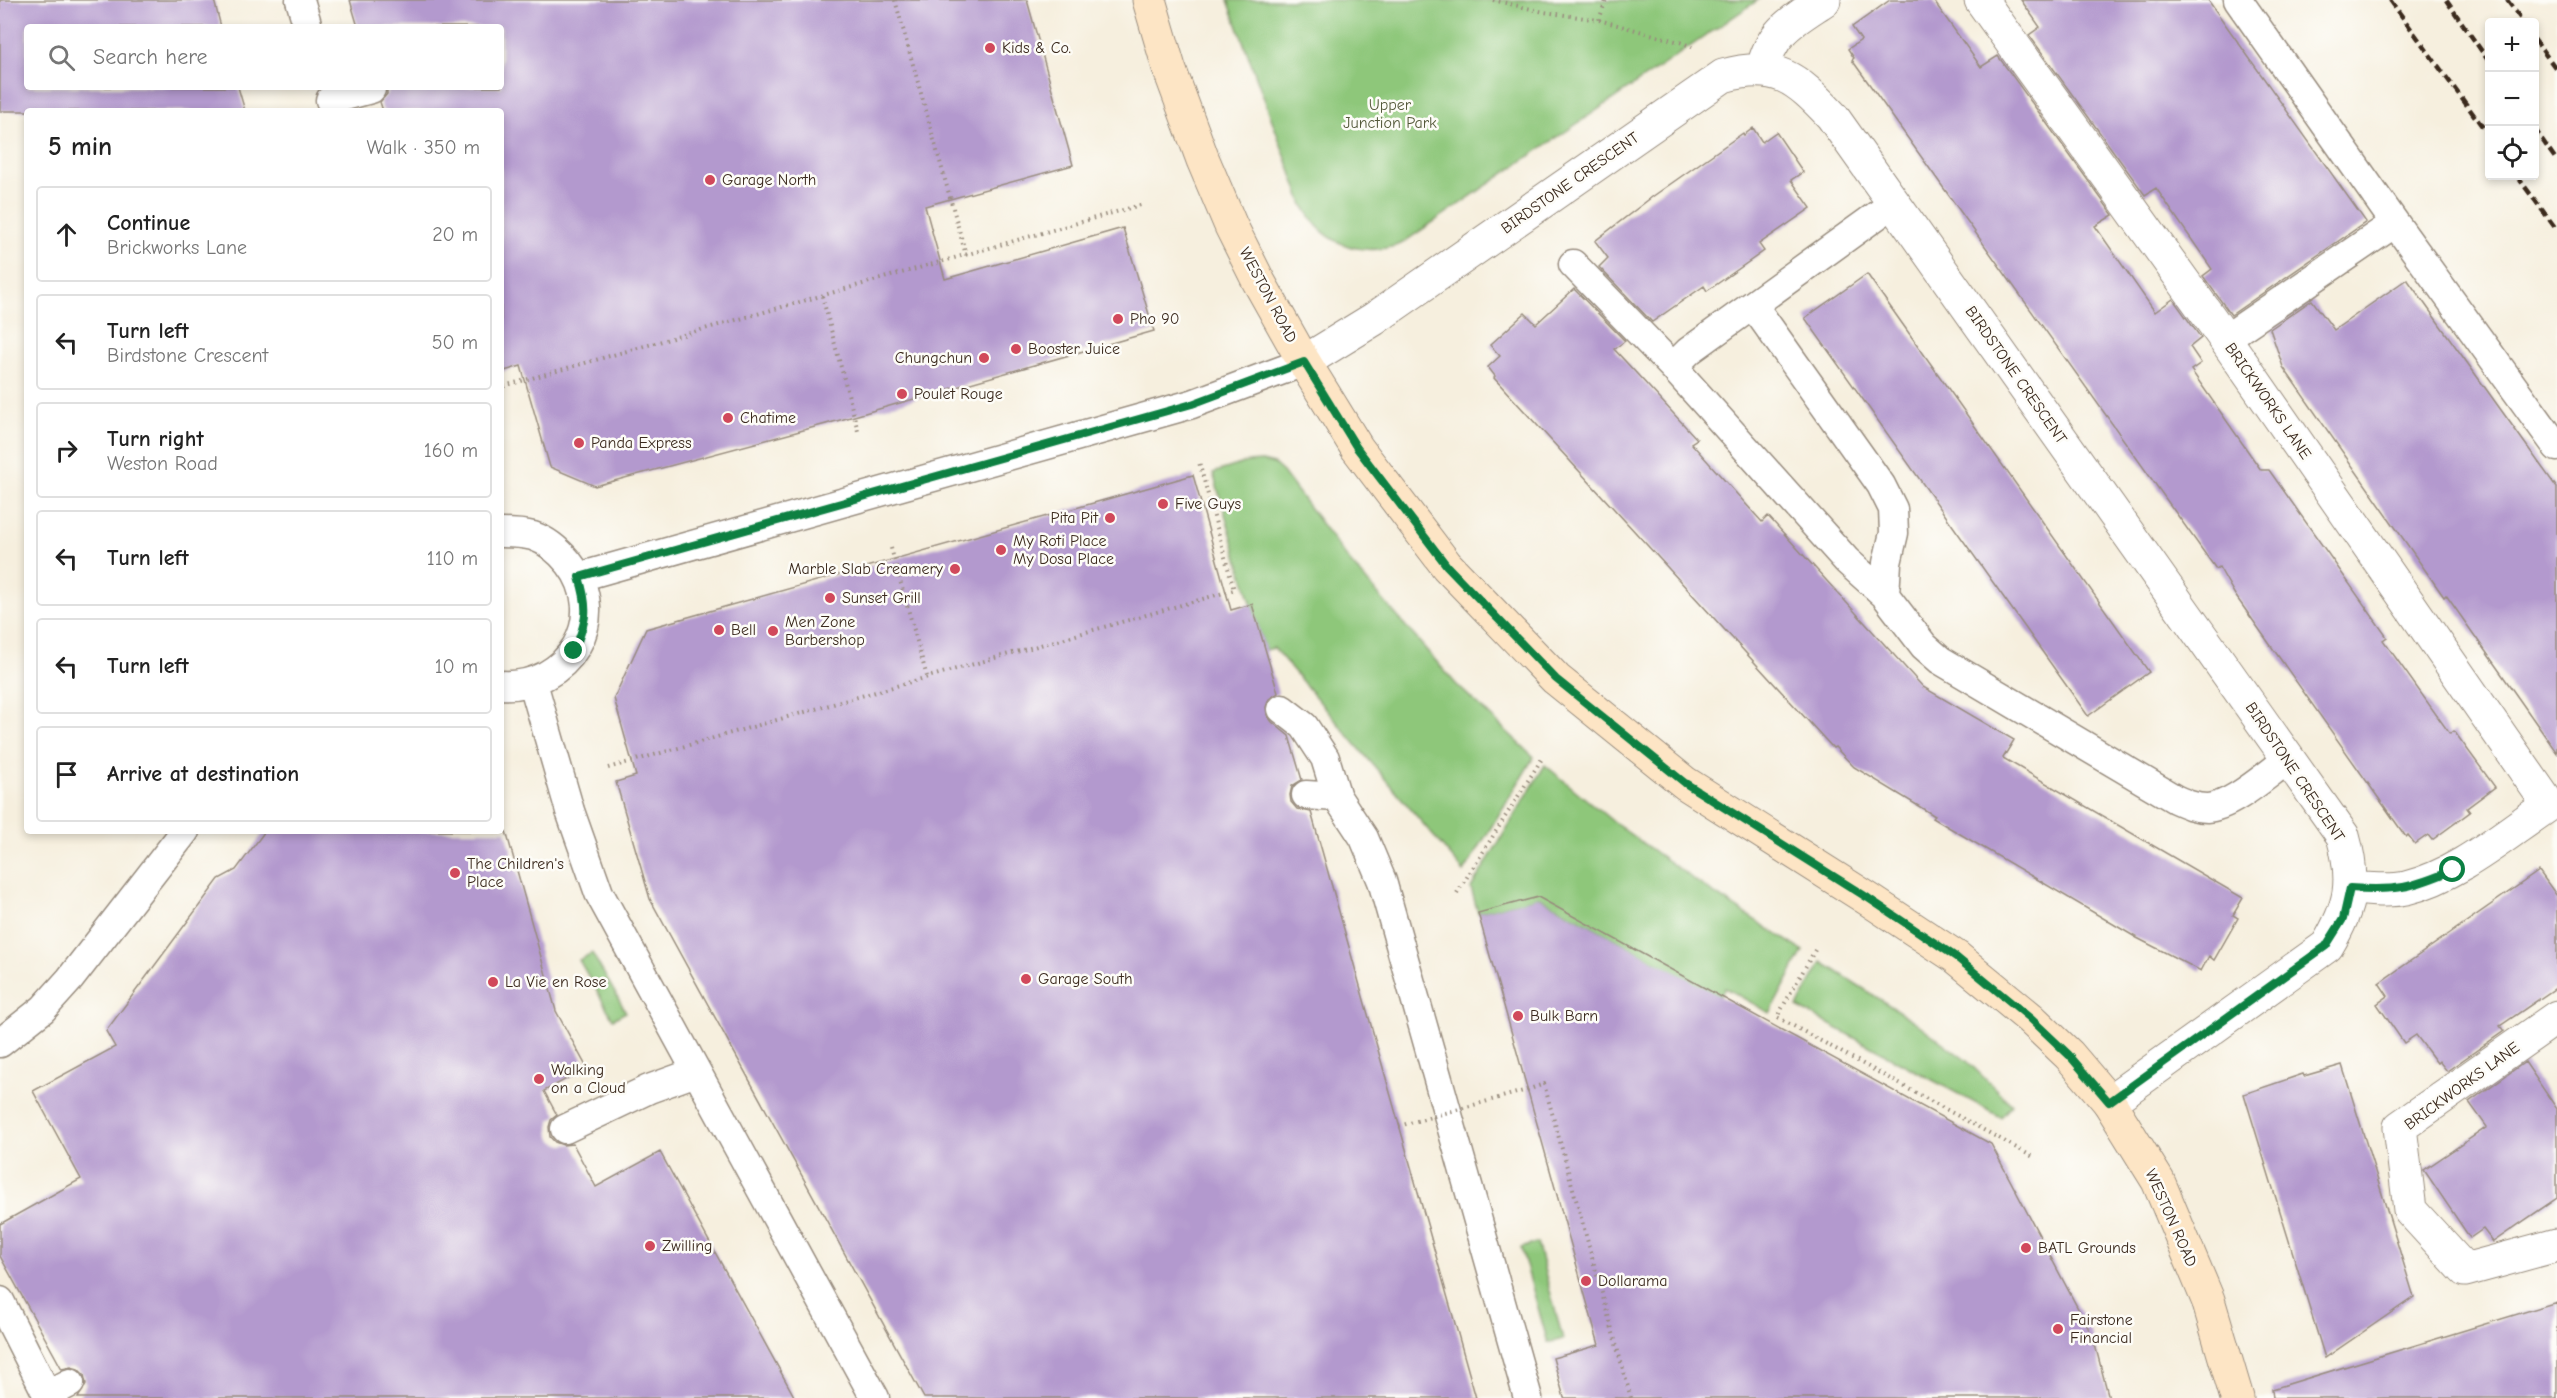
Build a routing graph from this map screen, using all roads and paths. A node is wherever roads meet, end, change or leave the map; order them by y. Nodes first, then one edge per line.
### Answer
1 (300, 0) edge
2 (895, 0) edge
3 (1149, 0) edge
4 (1493, 0) edge
5 (1606, 0) edge
6 (1824, 0) edge
7 (1981, 0) edge
8 (2238, 0) edge
9 (1599, 20) junction
10 (307, 24) edge
11 (1763, 69) junction
12 (1723, 76) junction
13 (367, 90) edge
14 (330, 99) edge
15 (1894, 203) junction
16 (1144, 204) dead end
17 (2395, 223) junction
18 (966, 255) junction
19 (1573, 264) dead end
20 (822, 296) junction
21 (1753, 305) junction
22 (2225, 339) junction
23 (1304, 362) junction
24 (1673, 367) junction
25 (504, 386) dead end
26 (858, 431) dead end
27 (2557, 447) edge
28 (1199, 462) dead end
29 (504, 533) edge
30 (891, 548) dead end
31 (579, 577) junction
32 (1885, 595) junction
33 (927, 677) junction
34 (533, 683) junction
35 (504, 685) edge
36 (1282, 709) dead end
37 (1543, 757) dead end
38 (2289, 759) junction
39 (608, 768) dead end
40 (1306, 795) dead end
41 (1337, 797) junction
42 (2553, 810) edge
43 (183, 834) edge
44 (2350, 888) junction
45 (1457, 893) dead end
46 (1815, 950) dead end
47 (2557, 1017) edge
48 (0, 1043) edge
49 (696, 1072) junction
50 (2109, 1102) junction
51 (1399, 1126) dead end
52 (564, 1129) dead end
53 (2035, 1158) dead end
54 (2557, 1245) edge
55 (0, 1301) edge
56 (55, 1392) edge
57 (875, 1398) edge
58 (1527, 1398) edge
59 (1631, 1398) edge
60 (2237, 1398) edge

1 - 10 lane
2 - 18 path
3 - 23 main road, WESTON ROAD
4 - 9 path
5 - 9 path
6 - 11 street
7 - 22 street, BRICKWORKS LANE
8 - 17 lane
9 - 12 path
11 - 12 street, BIRDSTONE CRESCENT
11 - 15 street, BIRDSTONE CRESCENT
12 - 23 street, BIRDSTONE CRESCENT
13 - 14 lane
15 - 21 lane
15 - 38 street, BIRDSTONE CRESCENT
16 - 18 path
17 - 22 lane
17 - 27 lane
18 - 20 path
19 - 24 lane
20 - 25 path
20 - 26 path
21 - 24 lane
21 - 32 lane
22 - 42 street, BRICKWORKS LANE
23 - 31 lane
23 - 50 main road, WESTON ROAD
24 - 32 lane
28 - 33 path
29 - 31 lane
30 - 33 path
31 - 34 lane
32 - 38 lane
33 - 39 path
34 - 35 lane
34 - 49 lane
36 - 41 lane
37 - 45 path
38 - 44 street, BIRDSTONE CRESCENT
40 - 41 lane
41 - 58 lane
42 - 44 street, BRICKWORKS LANE
43 - 48 lane
44 - 50 street, BIRDSTONE CRESCENT
46 - 53 path
47 - 54 street, BRICKWORKS LANE
49 - 52 lane
49 - 57 lane
50 - 60 main road, WESTON ROAD
51 - 59 path, bridge
55 - 56 lane

